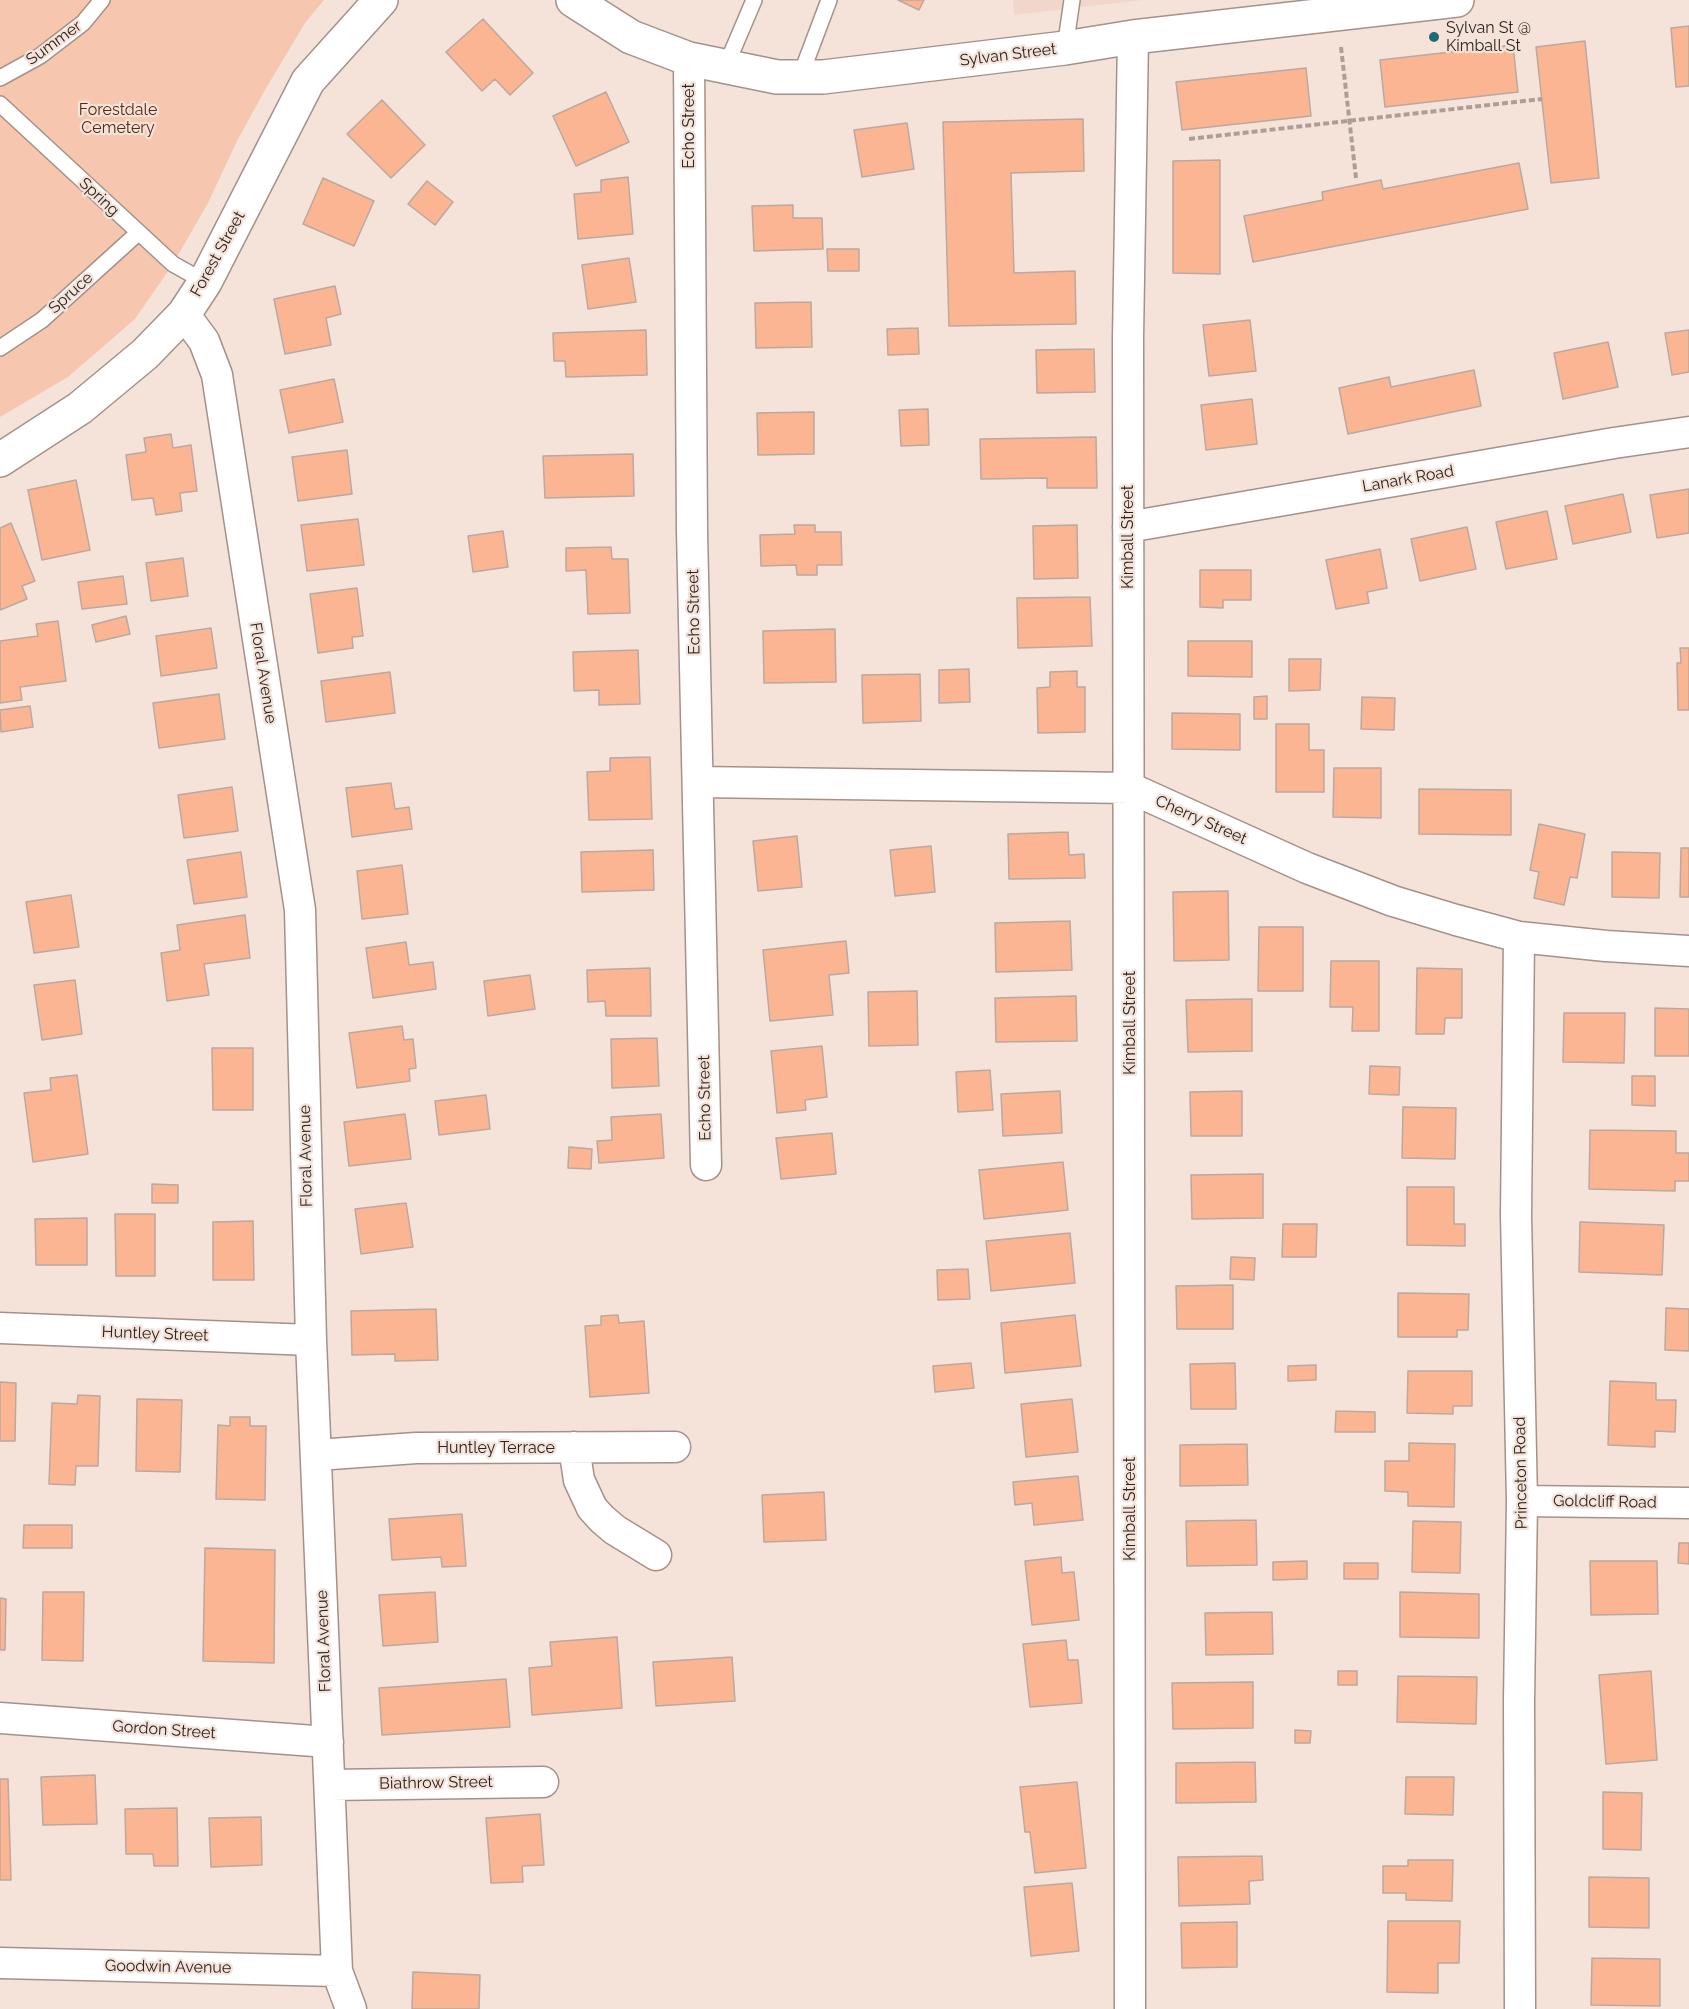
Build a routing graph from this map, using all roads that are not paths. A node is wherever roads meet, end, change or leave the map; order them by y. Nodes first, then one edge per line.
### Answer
1 (102, 0) edge
2 (381, 0) edge
3 (573, 0) edge
4 (754, 0) edge
5 (829, 0) edge
6 (1072, 0) edge
7 (1457, 0) edge
8 (1133, 37) junction
9 (1065, 48) junction
10 (689, 59) junction
11 (726, 66) junction
12 (800, 77) junction
13 (0, 78) edge
14 (0, 104) edge
15 (138, 233) junction
16 (205, 282) junction
17 (184, 314) junction
18 (0, 348) edge
19 (1689, 432) edge
20 (0, 460) edge
21 (1128, 527) junction
22 (698, 782) junction
23 (1130, 788) junction
24 (1519, 937) junction
25 (1689, 951) edge
26 (706, 1165) dead end
27 (0, 1328) edge
28 (311, 1340) junction
29 (574, 1447) junction
30 (675, 1447) dead end
31 (316, 1455) junction
32 (1522, 1501) junction
33 (1689, 1503) edge
34 (656, 1555) dead end
35 (0, 1718) edge
36 (328, 1742) junction
37 (543, 1782) dead end
38 (330, 1785) junction
39 (0, 1963) edge
40 (337, 1971) junction
41 (351, 2009) edge
42 (1130, 2009) edge
43 (1520, 2009) edge

1 - 13 lane, Summer
2 - 16 street, Forest Street
3 - 10 street, Sylvan Street
4 - 11 lane
5 - 12 lane
6 - 9 lane
7 - 8 street, Sylvan Street
8 - 9 street, Sylvan Street
8 - 21 street, Kimball Street
9 - 12 street, Sylvan Street
10 - 11 street, Sylvan Street
10 - 22 street, Echo Street
11 - 12 street, Sylvan Street
14 - 15 lane, Spring
15 - 16 lane, Spring
15 - 18 lane, Spruce
16 - 17 street, Forest Street
17 - 20 street, Forest Street
17 - 28 street, Floral Avenue
19 - 21 street, Lanark Road
21 - 23 street, Kimball Street
22 - 23 street, Cherry Street
22 - 26 street, Echo Street
23 - 24 street, Cherry Street
23 - 42 street, Kimball Street
24 - 25 street, Cherry Street
24 - 32 street, Princeton Road
27 - 28 street, Huntley Street
28 - 31 street, Floral Avenue
29 - 30 street, Huntley Terrace
29 - 31 street, Huntley Terrace
29 - 34 street
31 - 36 street, Floral Avenue
32 - 33 street, Goldcliff Road
32 - 43 street, Princeton Road
35 - 36 street, Gordon Street
36 - 38 street, Floral Avenue
37 - 38 street, Biathrow Street
38 - 40 street, Floral Avenue
39 - 40 street, Goodwin Avenue
40 - 41 street, Floral Avenue

